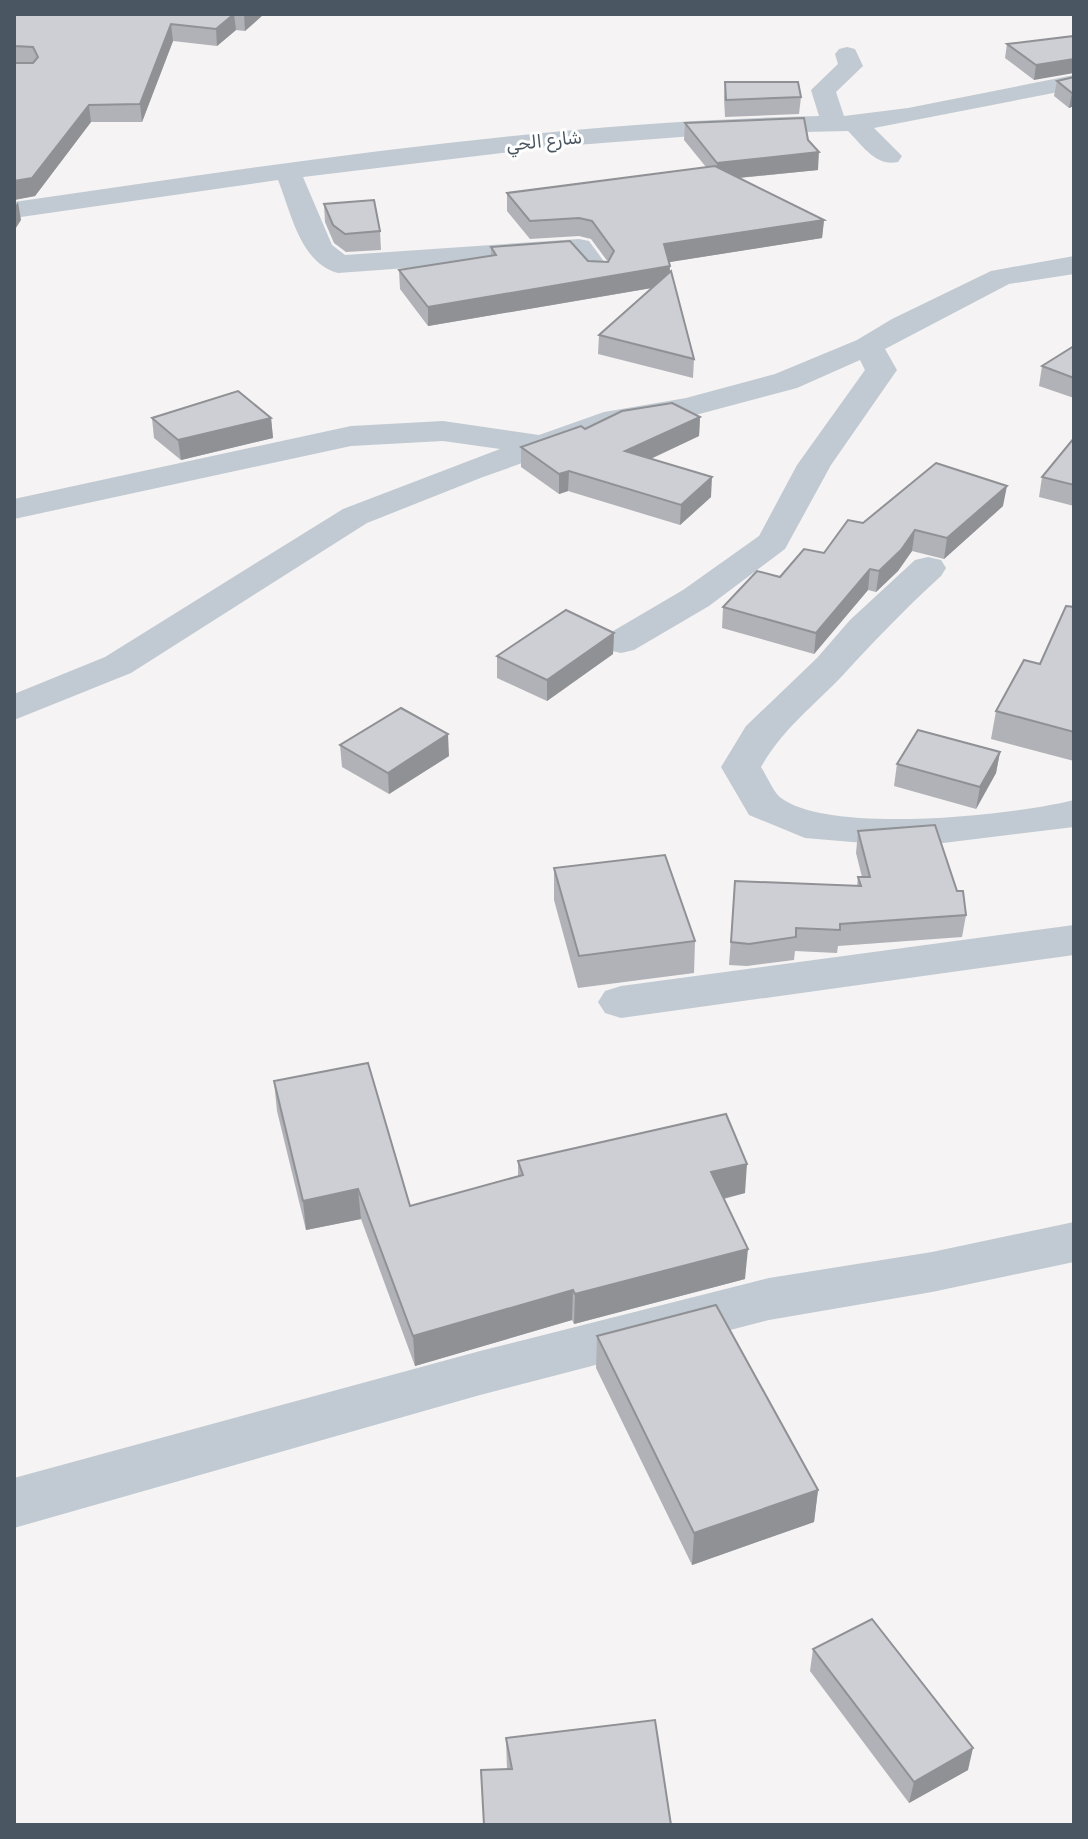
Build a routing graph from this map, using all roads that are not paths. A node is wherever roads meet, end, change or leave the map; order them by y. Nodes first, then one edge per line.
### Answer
1 (847, 54) dead end
2 (1074, 82) edge
3 (846, 123) junction
4 (889, 156) dead end
5 (287, 171) junction
6 (14, 210) edge
7 (1074, 265) edge
8 (597, 271) edge
9 (868, 346) junction
10 (543, 445) junction
11 (14, 509) edge
12 (928, 568) dead end
13 (621, 642) dead end
14 (14, 708) edge
15 (1074, 813) edge
16 (1074, 940) edge
17 (621, 1002) dead end
18 (1074, 1242) edge
19 (14, 1503) edge

1 - 3 street
2 - 3 street, شارع الحي
3 - 4 street
3 - 5 street, شارع الحي
5 - 6 street, شارع الحي
5 - 8 street
7 - 9 street
9 - 10 street
9 - 13 street
10 - 11 street
10 - 14 street
12 - 15 street
16 - 17 street
18 - 19 street

